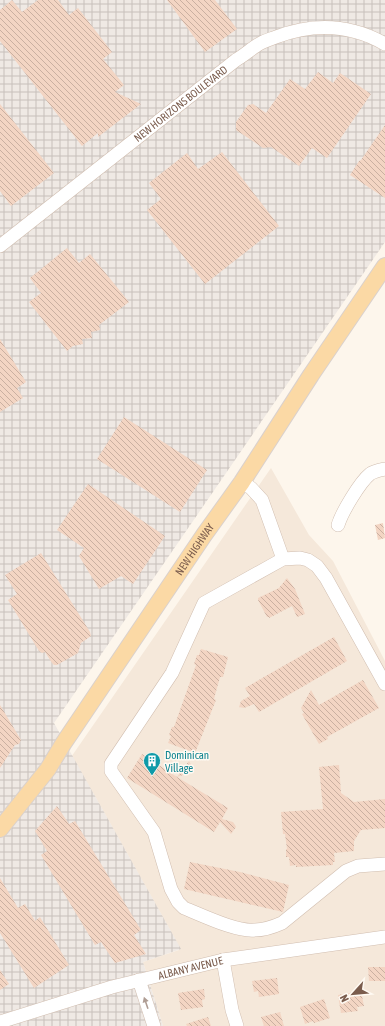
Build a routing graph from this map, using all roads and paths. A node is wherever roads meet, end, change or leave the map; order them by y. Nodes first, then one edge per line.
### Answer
1 (385, 44) edge
2 (0, 246) edge
3 (385, 266) edge
4 (385, 469) edge
5 (242, 482) junction
6 (338, 525) dead end
7 (283, 559) junction
8 (385, 684) edge
9 (0, 829) edge
10 (385, 864) edge
11 (385, 937) edge
12 (223, 960) junction
13 (139, 980) junction
14 (0, 1022) edge
15 (154, 1026) edge
16 (237, 1026) edge

1 - 2 street, NEW HORIZONS BOULEVARD
3 - 5 main road, NEW HIGHWAY
4 - 6 street
5 - 7 street
5 - 9 main road, NEW HIGHWAY
7 - 8 street
7 - 10 street
11 - 12 street, ALBANY AVENUE
12 - 13 street, ALBANY AVENUE
12 - 16 street
13 - 14 street, ALBANY AVENUE
15 -> 13 street

